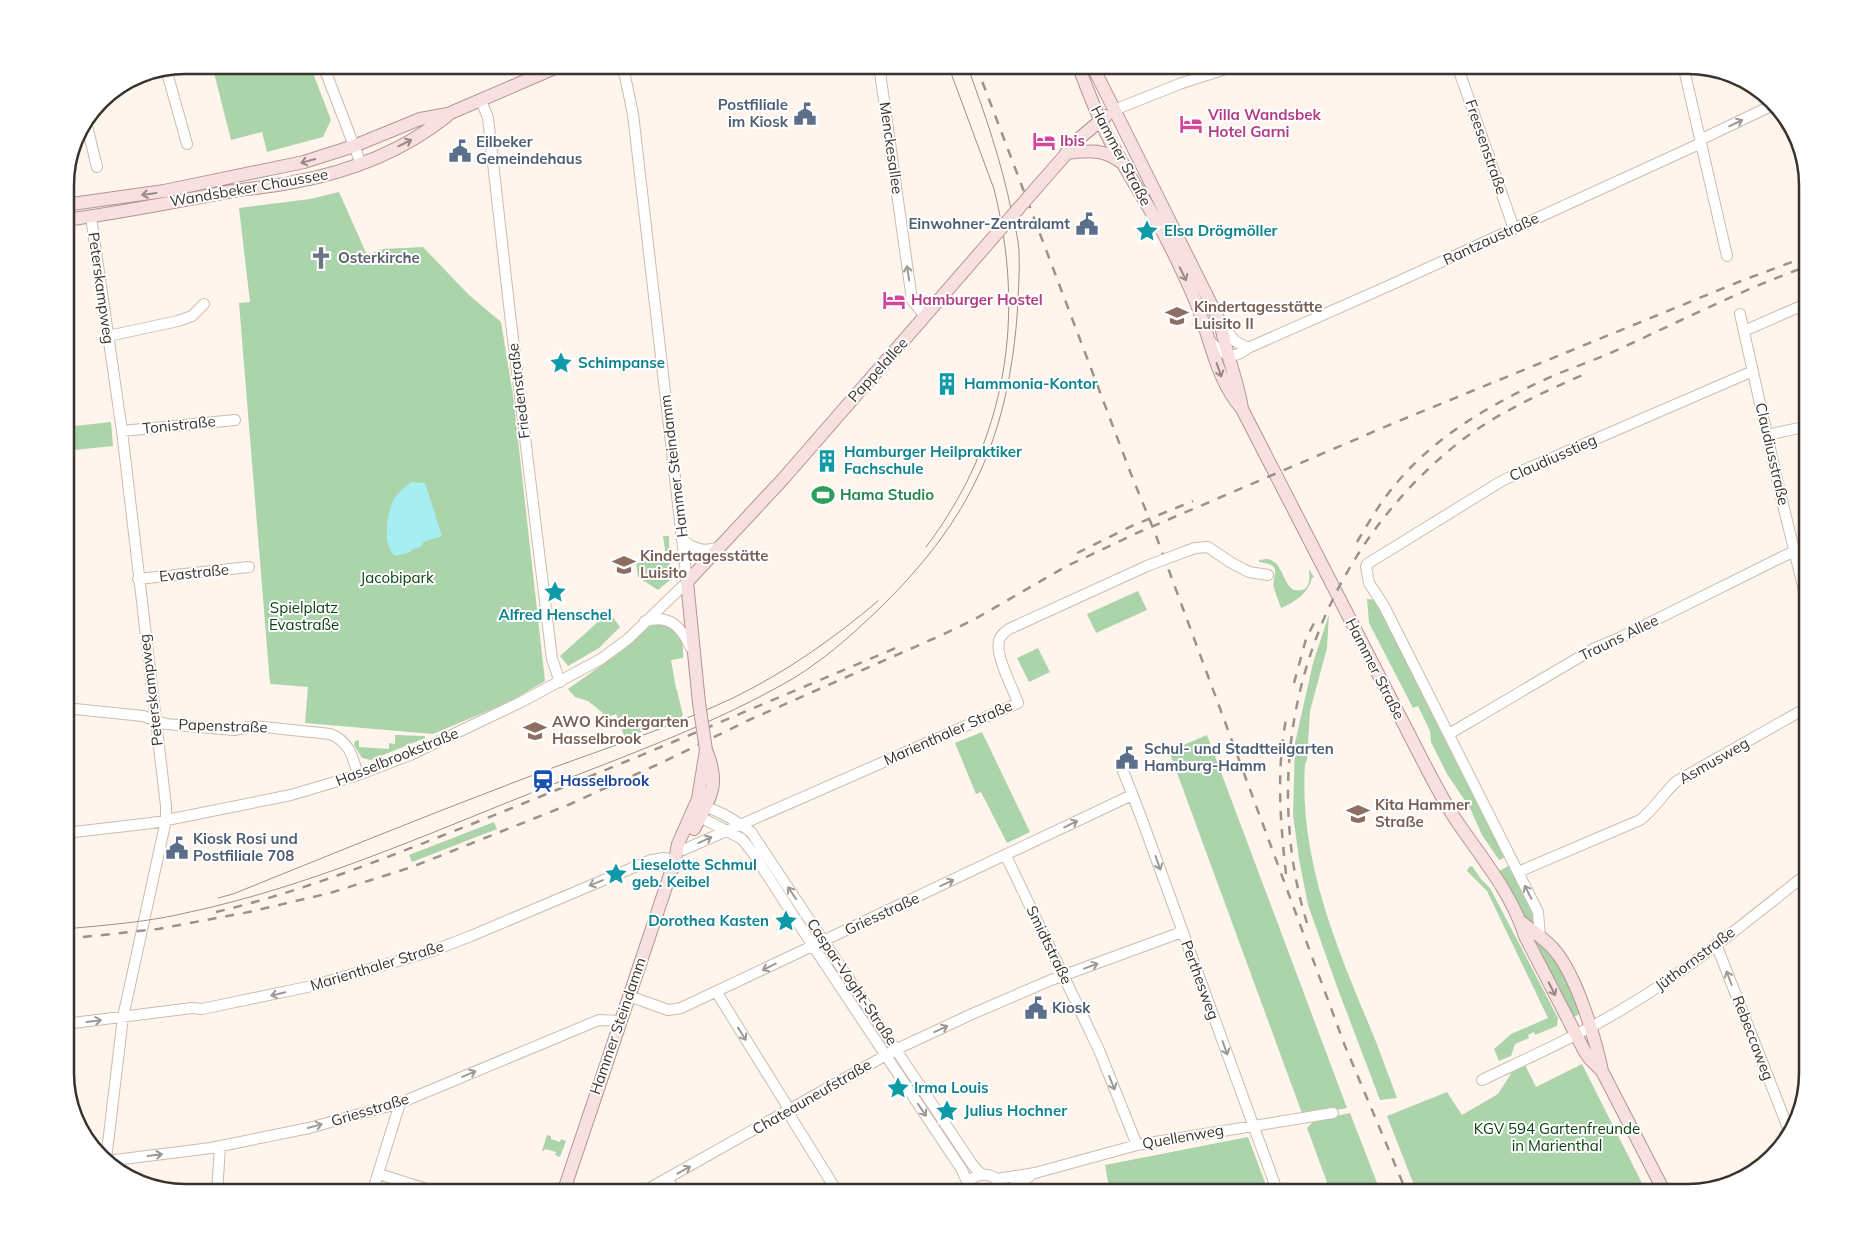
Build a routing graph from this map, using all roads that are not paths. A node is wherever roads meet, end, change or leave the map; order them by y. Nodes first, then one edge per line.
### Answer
1 (326, 74) edge
2 (541, 74) edge
3 (624, 74) edge
4 (880, 74) edge
5 (1082, 74) edge
6 (1096, 74) edge
7 (1195, 74) edge
8 (1209, 74) edge
9 (1460, 74) edge
10 (1685, 74) edge
11 (168, 75) edge
12 (1196, 78) junction
13 (481, 100) junction
14 (1768, 108) edge
15 (1114, 110) junction
16 (448, 114) junction
17 (1100, 120) junction
18 (88, 131) edge
19 (1701, 141) junction
20 (187, 144) dead end
21 (354, 146) junction
22 (1066, 153) junction
23 (361, 164) junction
24 (1123, 164) junction
25 (97, 167) dead end
26 (74, 205) edge
27 (91, 217) junction
28 (74, 219) edge
29 (1514, 229) junction
30 (1727, 256) dead end
31 (204, 304) dead end
32 (1799, 307) edge
33 (1740, 314) dead end
34 (925, 316) junction
35 (1221, 324) junction
36 (1744, 331) junction
37 (108, 336) junction
38 (1210, 341) junction
39 (1248, 348) junction
40 (1230, 356) junction
41 (1753, 371) junction
42 (1242, 409) junction
43 (235, 420) dead end
44 (1799, 428) edge
45 (122, 431) junction
46 (1768, 435) junction
47 (682, 538) junction
48 (722, 546) junction
49 (1795, 552) junction
50 (1799, 562) edge
51 (249, 567) dead end
52 (1268, 575) dead end
53 (138, 579) junction
54 (687, 582) junction
55 (645, 621) junction
56 (693, 651) junction
57 (560, 682) junction
58 (74, 709) edge
59 (1799, 712) edge
60 (154, 720) junction
61 (1449, 734) junction
62 (1122, 768) dead end
63 (358, 775) junction
64 (1132, 795) junction
65 (701, 809) junction
66 (166, 820) junction
67 (741, 824) junction
68 (728, 831) junction
69 (74, 832) edge
70 (683, 850) junction
71 (1006, 856) junction
72 (675, 860) junction
73 (1518, 872) junction
74 (1799, 880) edge
75 (1520, 921) junction
76 (1182, 932) junction
77 (1540, 937) junction
78 (824, 940) junction
79 (1716, 944) junction
80 (813, 946) junction
81 (1064, 976) junction
82 (716, 993) junction
83 (629, 996) junction
84 (123, 1017) junction
85 (620, 1021) junction
86 (74, 1023) edge
87 (1589, 1027) junction
88 (1576, 1034) junction
89 (897, 1049) junction
90 (886, 1055) junction
91 (1602, 1071) junction
92 (1482, 1080) dead end
93 (400, 1103) junction
94 (790, 1111) junction
95 (1333, 1113) dead end
96 (1787, 1124) edge
97 (1253, 1125) junction
98 (1137, 1145) junction
99 (220, 1146) junction
100 (108, 1153) edge
101 (115, 1159) edge
102 (1035, 1173) junction
103 (379, 1174) junction
104 (982, 1175) junction
105 (667, 1179) junction
106 (996, 1179) junction
107 (218, 1184) edge
108 (375, 1184) edge
109 (411, 1184) edge
110 (566, 1184) edge
111 (658, 1184) edge
112 (671, 1184) edge
113 (832, 1184) edge
114 (965, 1184) edge
115 (970, 1184) edge
116 (1000, 1184) edge
117 (1018, 1184) edge
118 (1275, 1184) edge
119 (1660, 1184) edge

1 - 21 street
2 - 13 main road, Wandsbeker Chaussee
3 - 47 street, Hammer Steindamm
34 -> 4 street, Menckesallee
5 - 17 main road, Hammer Straße
6 - 15 main road, Hammer Straße
7 - 12 street
8 - 12 street
9 - 29 street, Freesenstraße
10 - 19 street
11 - 20 street
12 - 15 street
13 - 16 main road, Wandsbeker Chaussee
13 - 57 street, Friedenstraße
19 -> 14 street, Rantzaustraße
15 - 17 main road, Pappelallee
15 - 35 main road, Hammer Straße
16 - 21 main road, Wandsbeker Chaussee
23 -> 16 main road, Wandsbeker Chaussee
17 - 22 main road, Pappelallee
17 - 24 main road, Hammer Straße
18 - 25 street
19 - 29 street, Rantzaustraße
19 - 30 street
21 - 23 street
21 -> 26 main road, Wandsbeker Chaussee
22 - 24 main road
22 - 34 main road, Pappelallee, bridge
23 - 27 main road, Wandsbeker Chaussee
24 -> 38 main road, Hammer Straße
27 - 28 main road, Wandsbeker Chaussee
27 - 37 street, Peterskampweg
29 - 39 street, Rantzaustraße
31 - 37 street
32 - 36 street
33 - 36 street, Claudiusstraße
34 - 48 main road, Pappelallee
35 - 39 street, Hammer Straße
35 - 40 main road, Hammer Straße
36 - 41 street, Claudiusstraße
37 - 45 street, Peterskampweg
38 - 40 street
38 -> 42 main road, Hammer Straße
39 - 40 street, Rantzaustraße
40 - 42 main road, Hammer Straße
41 - 46 street, Claudiusstraße
41 - 61 street, Claudiusstieg
42 - 75 main road, Hammer Straße
43 - 45 street, Tonistraße
44 - 46 street
45 - 53 street, Peterskampweg
46 - 49 street, Claudiusstraße
47 - 48 street
47 - 54 street, Hammer Steindamm
48 - 54 main road, Pappelallee
49 - 50 street, Claudiusstraße
49 - 61 street, Trauns Allee
51 - 53 street, Evastraße
52 - 67 street, Marienthaler Straße, bridge
53 - 60 street, Peterskampweg
54 - 55 street, Hasselbrookstraße
54 - 56 main road, Hammer Steindamm
55 - 56 street
55 - 57 street, Hasselbrookstraße
56 - 65 main road, Hammer Steindamm, bridge
57 - 63 street, Hasselbrookstraße
58 - 60 street, Papenstraße
59 - 73 street, Asmusweg
60 - 63 street, Papenstraße
60 - 66 street, Peterskampweg
61 - 73 street
62 - 64 street, Perthesweg
63 - 66 street, Hasselbrookstraße
71 -> 64 street, Griesstraße
64 -> 76 street, Perthesweg
65 - 67 street, Caspar-Voght-Straße
65 - 68 street, Caspar-Voght-Straße
65 - 70 main road, Hammer Steindamm
65 - 72 main road, Hammer Steindamm
66 - 69 street, Hasselbrookstraße
66 - 84 street, Peterskampweg
67 - 68 street, Marienthaler Straße
78 -> 67 street, Caspar-Voght-Straße
70 -> 68 street, Marienthaler Straße
68 - 80 street, Caspar-Voght-Straße
70 - 72 main road, Hammer Steindamm
78 -> 71 street, Griesstraße
71 - 81 street, Smidtstraße
72 - 83 main road, Hammer Steindamm
72 -> 84 street, Marienthaler Straße
77 -> 73 street
74 - 79 street, Jüthornstraße
75 - 77 main road, Hammer Straße
75 -> 88 main road, Hammer Straße
81 -> 76 street, Chateauneufstraße
76 -> 97 street, Perthesweg
77 - 87 main road, Hammer Straße
78 - 80 street, Griesstraße
78 - 89 street, Caspar-Voght-Straße
79 - 87 street, Jüthornstraße
96 -> 79 street, Rebeccaweg
80 -> 82 street, Griesstraße
80 - 90 street, Caspar-Voght-Straße
89 -> 81 street, Chateauneufstraße
81 -> 98 street, Smidtstraße
82 - 83 street, Griesstraße
82 -> 94 street
83 - 85 main road, Hammer Steindamm
86 -> 84 street, Marienthaler Straße
84 - 100 street, Peterskampweg
93 -> 85 street, Griesstraße
85 - 110 main road, Hammer Steindamm
87 - 88 street, Jüthornstraße
87 - 91 main road, Hammer Straße
88 - 91 main road, Hammer Straße
88 - 92 street
89 - 90 street, Chateauneufstraße
89 - 104 street, Caspar-Voght-Straße
90 - 94 street, Chateauneufstraße
90 -> 114 street, Caspar-Voght-Straße
91 - 119 main road, Hammer Straße
99 -> 93 street, Griesstraße
93 - 103 street
105 -> 94 street, Chateauneufstraße
94 - 113 street
95 - 97 street, Quellenweg
97 - 98 street, Quellenweg
97 - 118 street, Perthesweg
98 - 102 street, Quellenweg
101 -> 99 street, Griesstraße
99 - 107 street
102 - 106 street, Quellenweg
102 - 117 street, Quellenweg
103 - 108 street
103 - 109 street
104 - 106 street
104 - 115 street, Caspar-Voght-Straße
105 - 111 street, Chateauneufstraße
105 - 112 street
106 - 116 street

